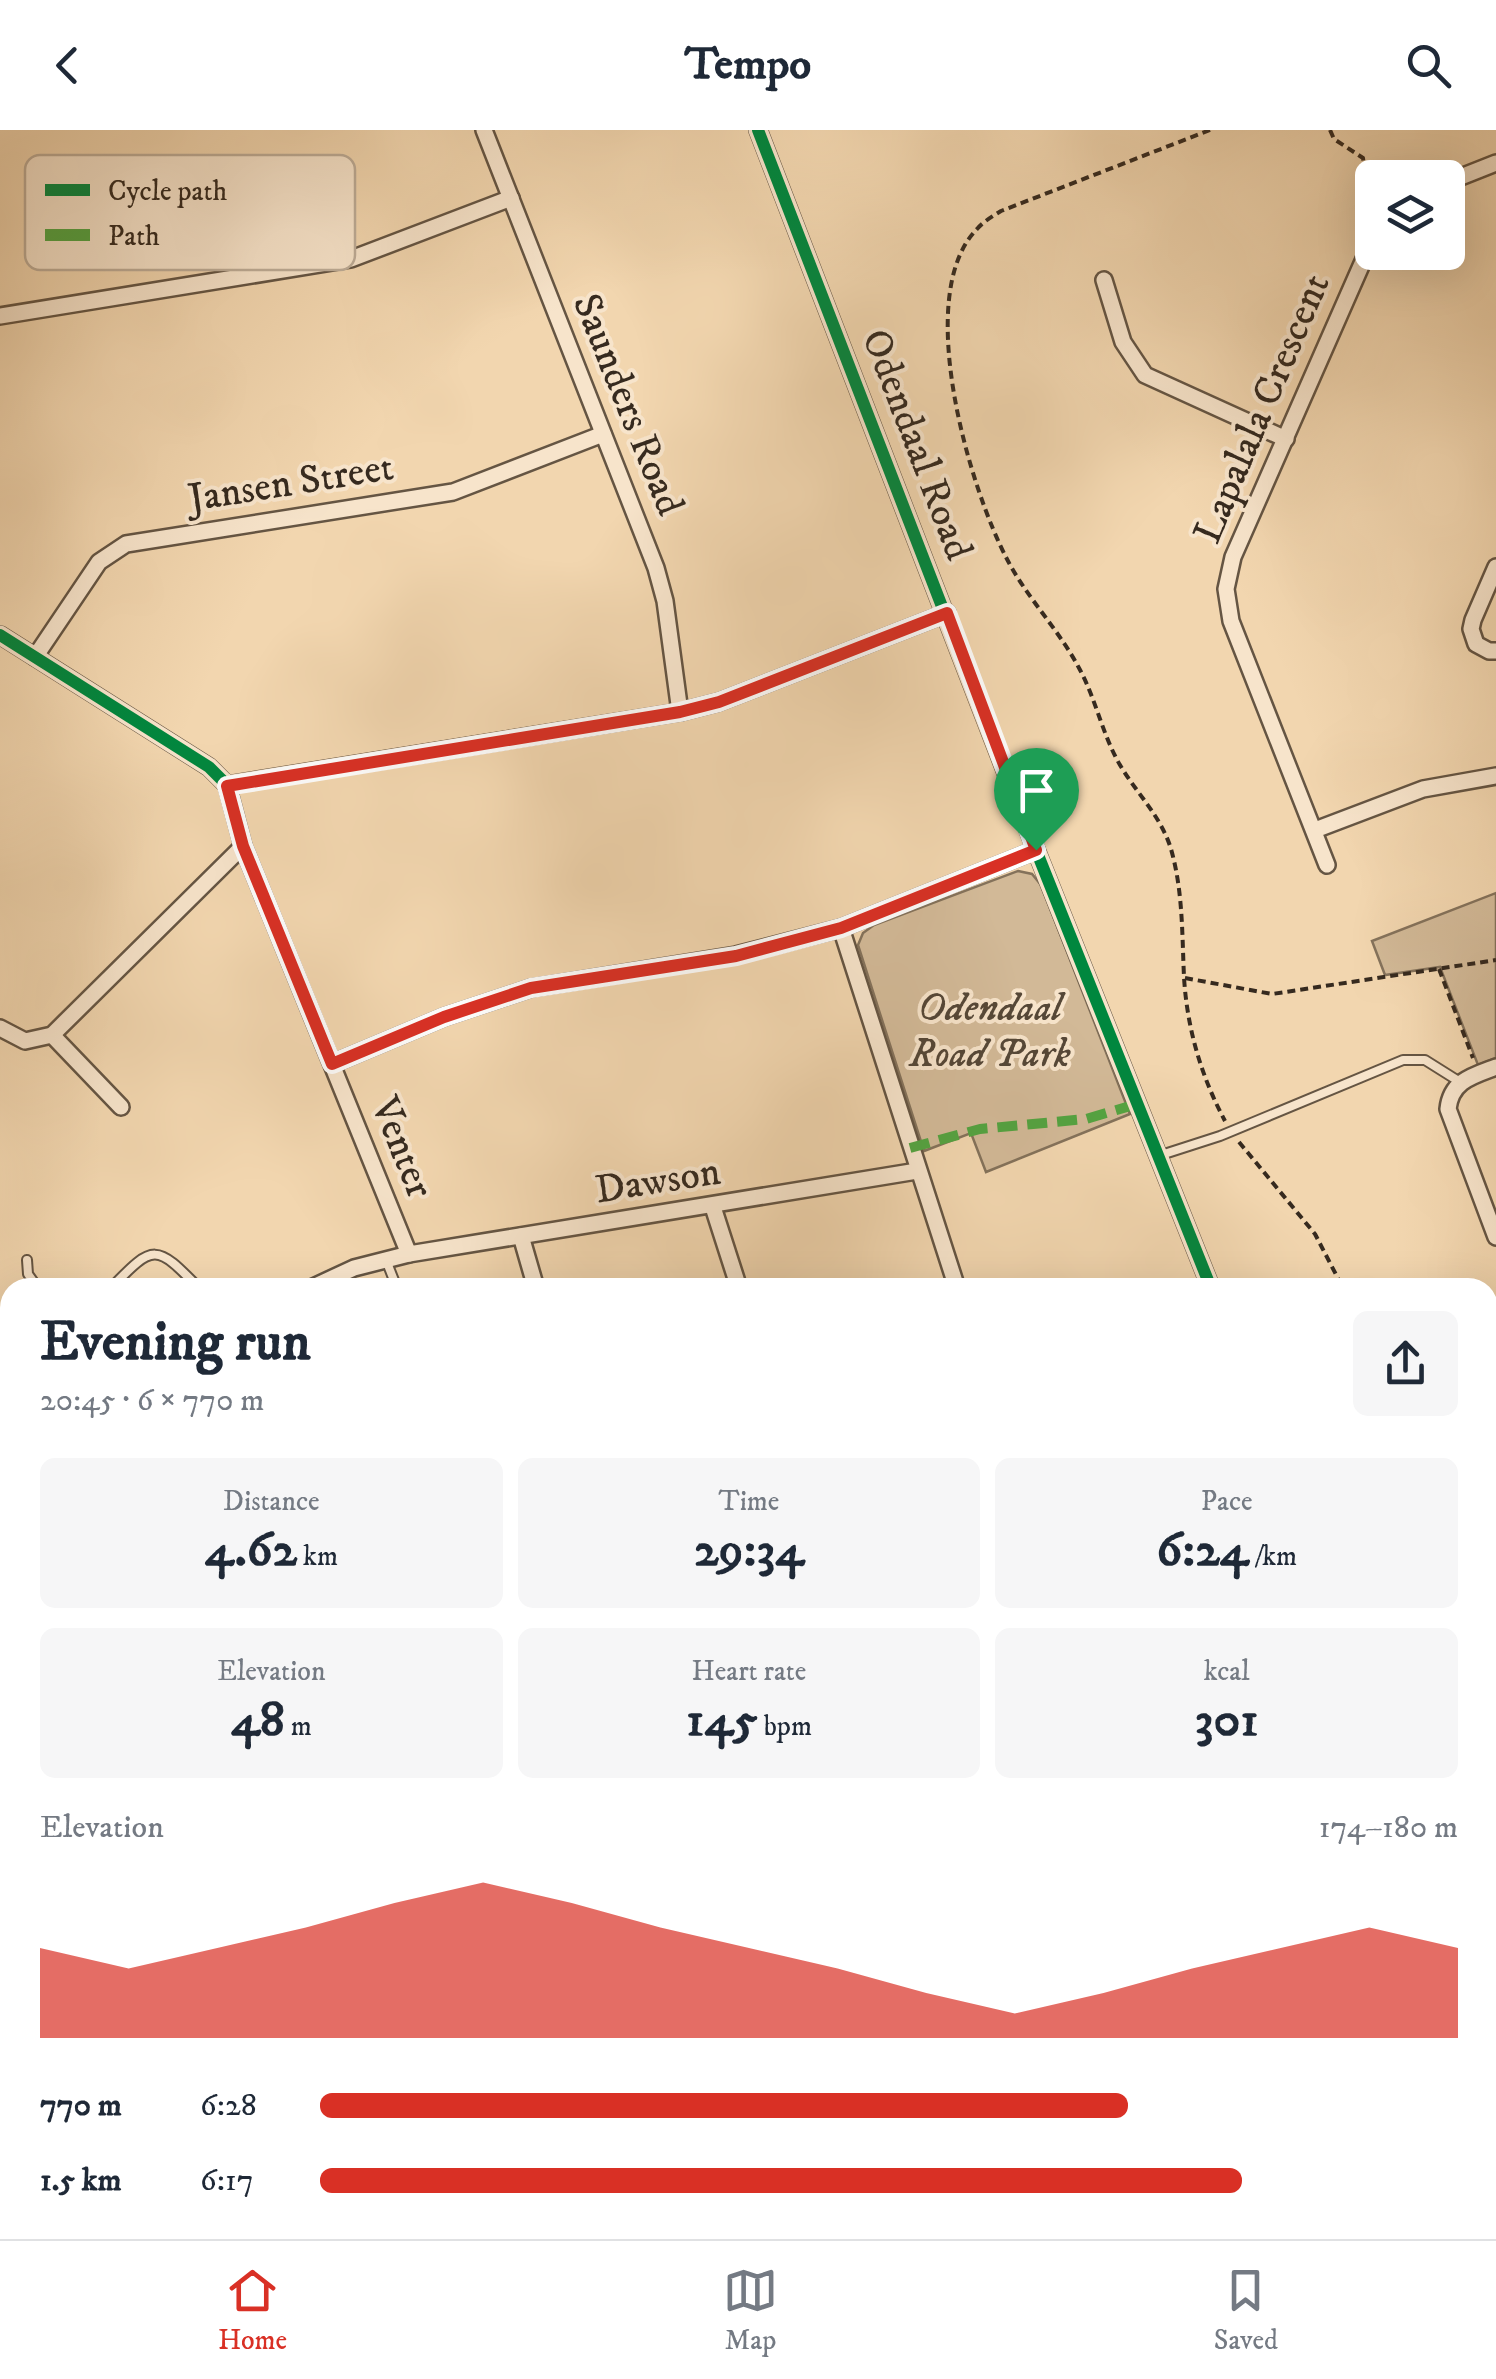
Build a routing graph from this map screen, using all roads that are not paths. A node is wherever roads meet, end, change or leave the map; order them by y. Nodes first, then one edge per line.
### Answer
1 (484, 130) edge
2 (758, 130) edge
3 (1496, 164) edge
4 (1465, 176) edge
5 (511, 198) junction
6 (355, 257) edge
7 (283, 270) edge
8 (1359, 270) edge
9 (1104, 280) dead end
10 (0, 316) edge
11 (603, 434) junction
12 (1286, 440) junction
13 (1496, 566) edge
14 (1492, 589) edge
15 (947, 613) junction
16 (0, 635) edge
17 (1496, 651) edge
18 (36, 657) junction
19 (680, 712) junction
20 (1496, 776) edge
21 (227, 786) junction
22 (1315, 830) junction
23 (243, 846) junction
24 (1036, 850) junction
25 (1327, 864) dead end
26 (841, 928) junction
27 (0, 1028) edge
28 (52, 1034) junction
29 (332, 1064) junction
30 (1496, 1067) edge
31 (1460, 1082) junction
32 (121, 1107) dead end
33 (1158, 1156) junction
34 (917, 1172) junction
35 (712, 1207) junction
36 (522, 1236) junction
37 (1496, 1237) edge
38 (409, 1254) junction
39 (27, 1260) dead end
40 (386, 1260) junction
41 (31, 1278) edge
42 (120, 1278) edge
43 (189, 1278) edge
44 (332, 1278) edge
45 (394, 1278) edge
46 (533, 1278) edge
47 (736, 1278) edge
48 (954, 1278) edge
49 (1207, 1278) edge

1 - 5 street, Saunders Road
2 - 15 street, Odendaal Road
3 - 4 street
5 - 6 street
5 - 11 street, Saunders Road
7 - 10 street
8 - 12 street, Lapalala Crescent
9 - 12 street
11 - 18 street, Jansen Street
11 - 19 street, Saunders Road
12 - 22 street, Lapalala Crescent
13 - 14 street
14 - 17 street
15 - 19 street
15 - 24 street, Odendaal Road
16 - 18 street
18 - 21 street
19 - 21 street
20 - 22 street
21 - 23 street, Venter
22 - 25 street, Lapalala Crescent
23 - 28 street
23 - 29 street, Venter
24 - 26 street
24 - 33 street, Odendaal Road
26 - 29 street
26 - 34 street
27 - 28 street
28 - 32 street
29 - 38 street, Venter
30 - 31 street
31 - 33 lane
31 - 37 street
33 - 49 street, Odendaal Road
34 - 35 street, Dawson
34 - 48 street
35 - 36 street, Dawson
35 - 47 street
36 - 38 street, Dawson
36 - 46 street
38 - 40 street, Dawson
39 - 41 lane
40 - 44 street, Dawson
40 - 45 lane
42 - 43 lane

